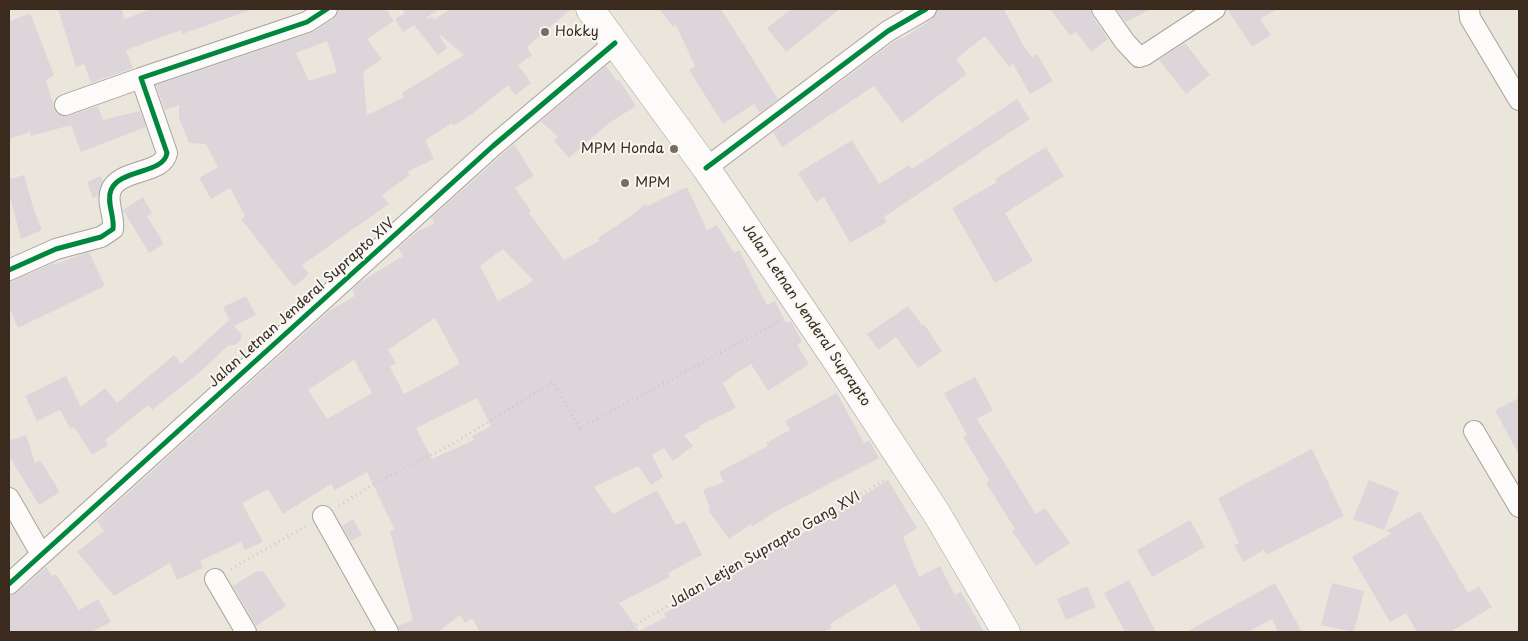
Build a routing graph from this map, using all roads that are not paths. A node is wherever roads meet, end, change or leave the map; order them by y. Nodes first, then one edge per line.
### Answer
1 (327, 9) edge
2 (590, 9) edge
3 (926, 9) edge
4 (1102, 9) edge
5 (1215, 9) edge
6 (1469, 9) edge
7 (615, 43) junction
8 (141, 78) junction
9 (1519, 100) edge
10 (65, 105) dead end
11 (706, 168) junction
12 (9, 270) edge
13 (1474, 431) dead end
14 (9, 498) edge
15 (1519, 507) edge
16 (323, 516) road end
17 (41, 554) junction
18 (215, 579) road end
19 (9, 584) edge
20 (246, 632) edge
21 (388, 632) edge
22 (1006, 632) edge

1 - 8 street
2 - 7 main road, Jalan Letnan Jenderal Suprapto
3 - 11 street
4 - 5 street
6 - 9 street
7 - 11 main road, Jalan Letnan Jenderal Suprapto
7 - 17 street, Jalan Letnan Jenderal Suprapto XIV
8 - 10 street
8 - 12 street
11 - 22 main road, Jalan Letnan Jenderal Suprapto
13 - 15 street
14 - 17 street
16 - 21 street
17 - 19 street, Jalan Letnan Jenderal Suprapto XIV
18 - 20 street

